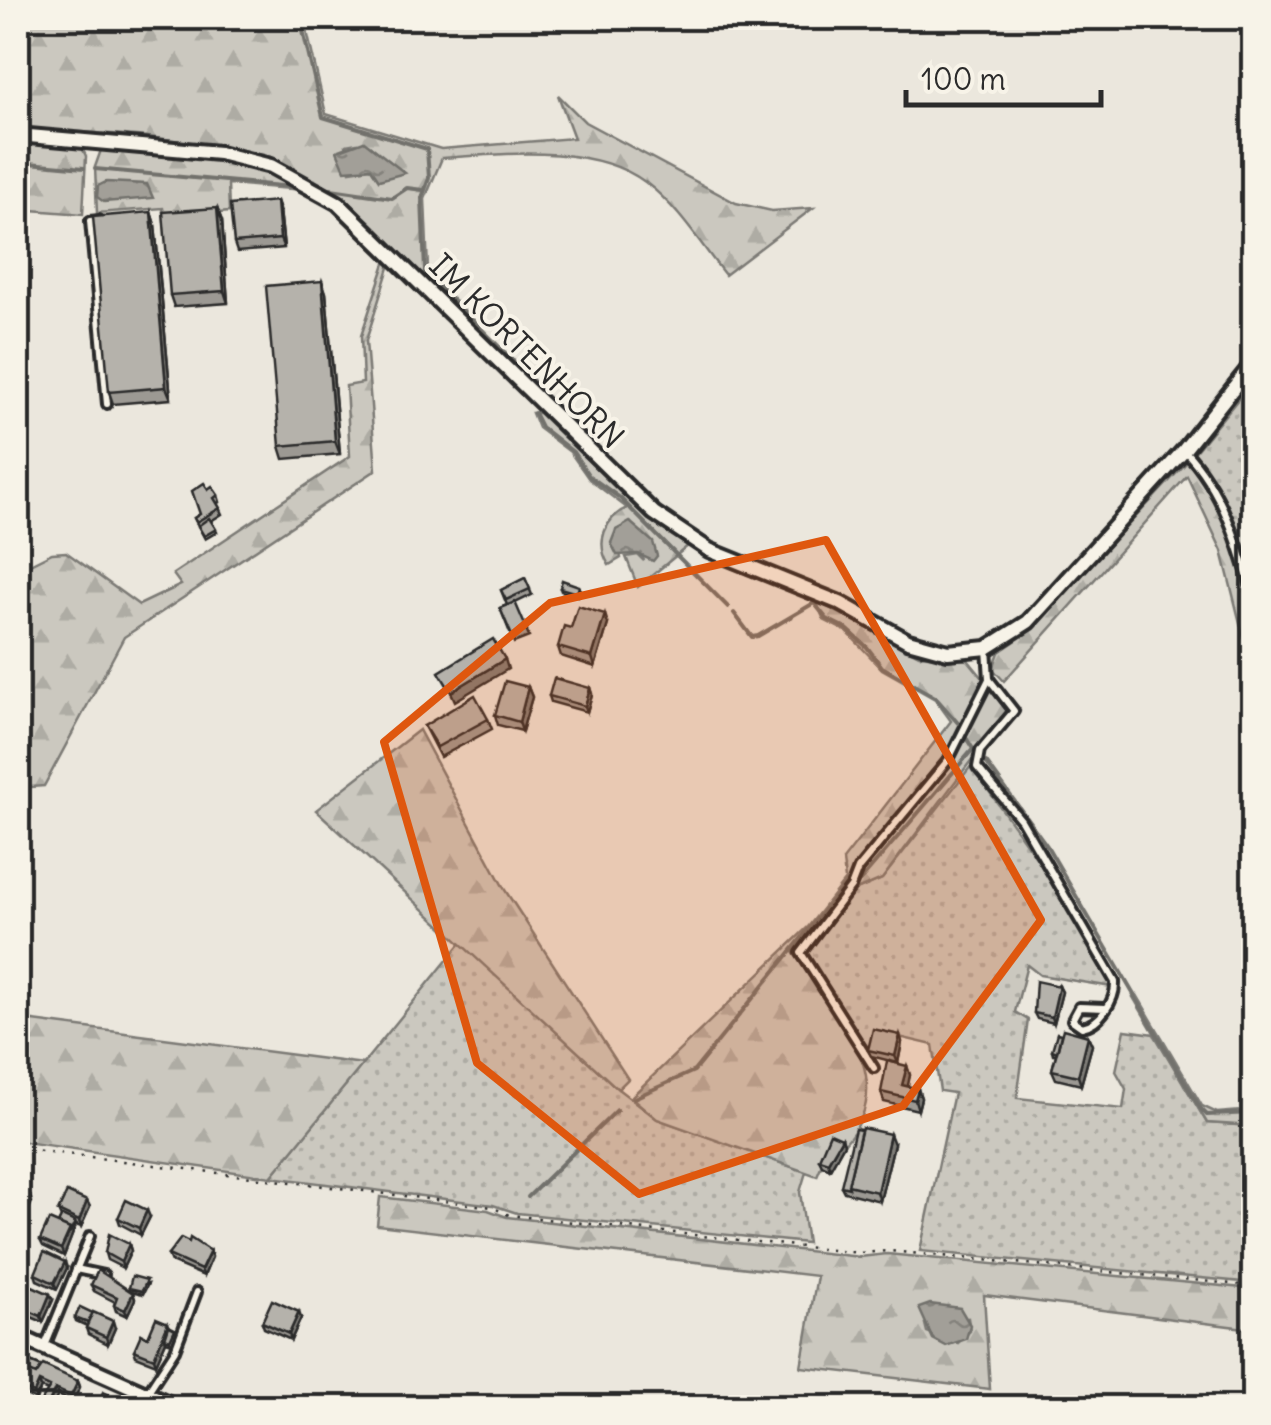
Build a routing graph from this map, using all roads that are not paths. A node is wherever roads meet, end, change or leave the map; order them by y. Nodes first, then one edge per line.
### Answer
1 (18, 135) edge
2 (106, 220) edge
3 (1254, 362) edge
4 (107, 404) edge
5 (1184, 450) junction
6 (1254, 599) edge
7 (987, 648) junction
8 (990, 680) junction
9 (1105, 1008) junction
10 (874, 1068) dead end
11 (90, 1236) dead end
12 (76, 1268) junction
13 (105, 1275) edge
14 (197, 1292) dead end
15 (18, 1336) edge
16 (44, 1348) junction
17 (146, 1394) junction
18 (178, 1408) edge

1 - 7 street, IM KORTENHORN
2 - 4 lane
3 - 5 street, IM KORTENHORN
5 - 6 lane
5 - 7 street, IM KORTENHORN
7 - 8 lane
8 - 9 lane
8 - 10 lane
9 - 9 lane
11 - 12 lane
12 - 13 lane
12 - 16 lane
14 - 17 lane
15 - 16 street
16 - 17 street
17 - 18 street

